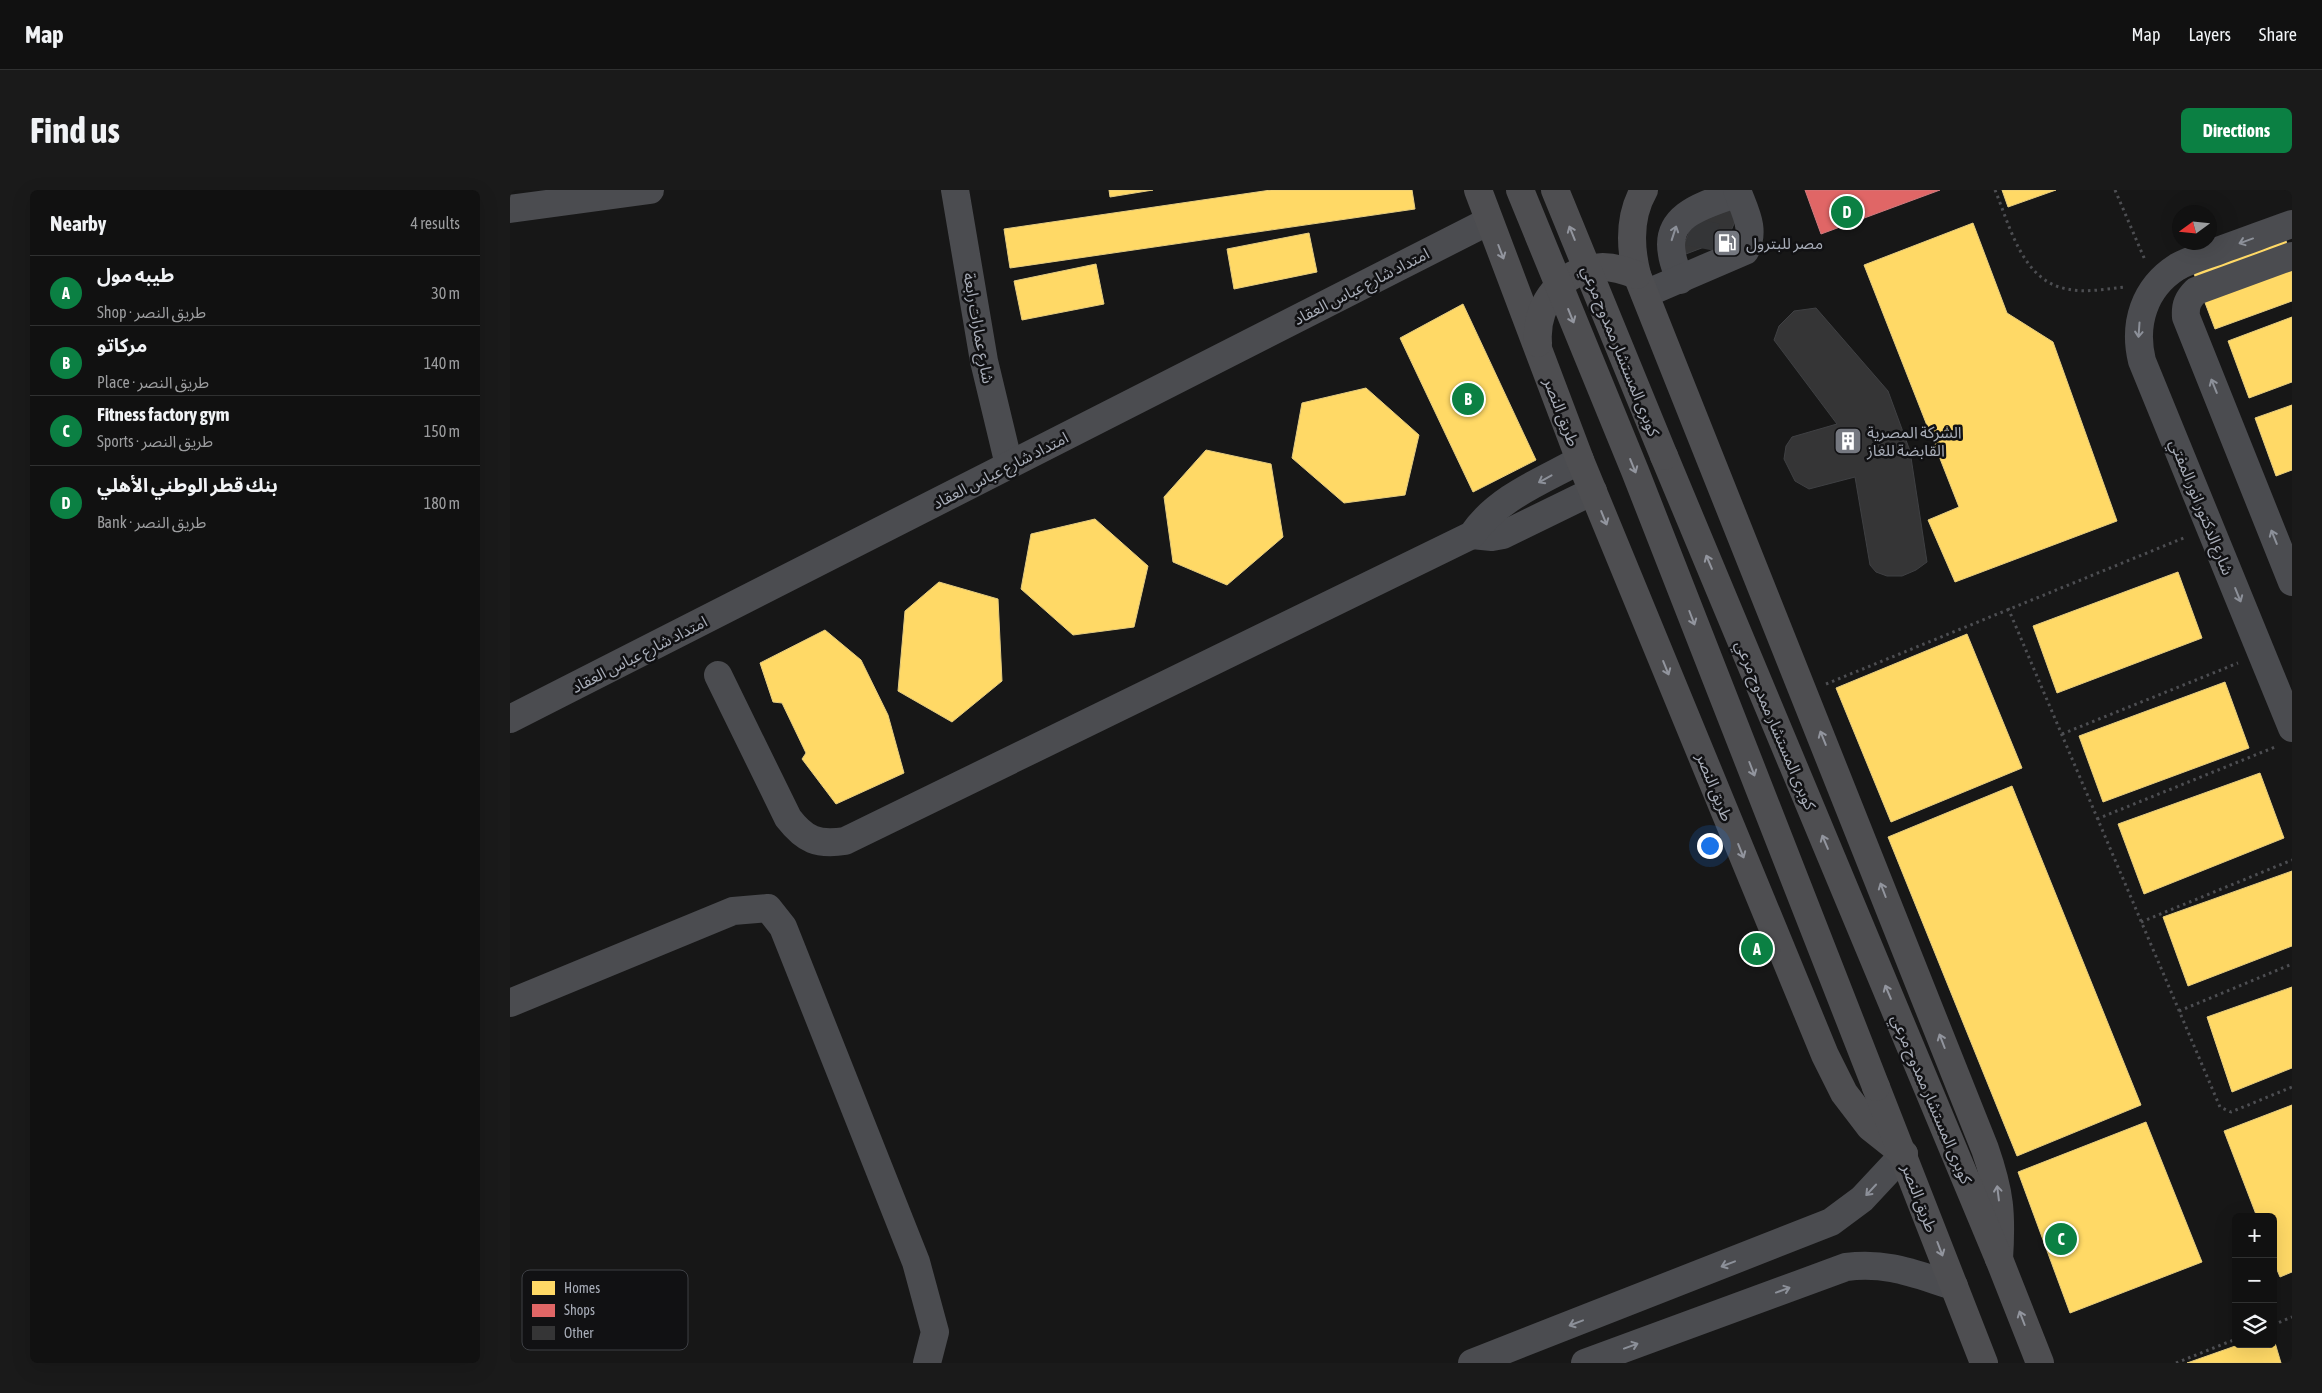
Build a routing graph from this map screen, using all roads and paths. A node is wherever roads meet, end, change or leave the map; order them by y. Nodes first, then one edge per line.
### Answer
1 (650, 190) edge
2 (956, 190) edge
3 (1478, 190) edge
4 (1520, 190) edge
5 (1555, 190) edge
6 (1644, 190) edge
7 (1995, 190) edge
8 (2115, 190) edge
9 (616, 192) edge
10 (1737, 192) edge
11 (510, 209) edge
12 (1489, 221) junction
13 (2292, 224) edge
14 (2292, 256) edge
15 (1692, 267) junction
16 (1641, 285) junction
17 (2156, 285) junction
18 (1538, 348) junction
19 (1580, 460) junction
20 (1009, 465) junction
21 (1593, 491) junction
22 (2210, 528) junction
23 (1472, 535) junction
24 (2292, 582) edge
25 (2008, 608) junction
26 (2261, 653) junction
27 (718, 675) dead end
28 (1804, 693) junction
29 (2285, 699) edge
30 (510, 719) edge
31 (2062, 734) junction
32 (2288, 736) edge
33 (2097, 819) junction
34 (2292, 860) edge
35 (2141, 922) junction
36 (2292, 964) edge
37 (510, 1003) edge
38 (2179, 1011) junction
39 (2292, 1087) edge
40 (1904, 1154) junction
41 (1999, 1259) junction
42 (1954, 1286) junction
43 (2292, 1317) edge
44 (2277, 1323) edge
45 (2232, 1341) edge
46 (927, 1363) edge
47 (1472, 1363) edge
48 (1585, 1363) edge
49 (1984, 1363) edge
50 (2040, 1363) edge
51 (2176, 1363) edge

1 - 9 street
2 - 20 street, شارع عمارات رابعة
3 - 12 highway, طريق النصر
4 -> 40 highway, كوبرى المستشار ممدوح مرعي, bridge
41 -> 5 highway, كوبرى المستشار ممدوح مرعي, bridge
6 - 16 highway
7 - 17 path
8 - 17 path
9 - 11 street
10 - 15 street
15 -> 10 street
12 -> 18 highway, طريق النصر
12 - 20 street, امتداد شارع عباس العقاد
13 -> 17 street
24 -> 14 street
15 - 16 street
16 - 18 highway
16 - 28 highway
17 -> 22 street, شارع الدكتور انور المفتي
18 - 19 highway, طريق النصر
19 - 21 highway, طريق النصر
19 -> 23 street
20 - 30 street, امتداد شارع عباس العقاد
21 - 23 street
21 -> 40 highway, طريق النصر
22 - 25 path
22 -> 26 street, شارع الدكتور انور المفتي
23 - 27 street
25 - 28 path
25 - 31 path
26 - 29 street, شارع الدكتور انور المفتي
26 - 31 path
41 -> 28 highway
29 - 32 street, شارع الدكتور انور المفتي
31 - 33 path
32 - 33 path
33 - 35 path
34 - 35 path
35 - 38 path
36 - 38 path
37 - 46 street
38 - 39 path
40 -> 42 highway, طريق النصر
40 -> 47 street
50 -> 41 highway
48 -> 42 street
42 - 49 highway, طريق النصر
43 - 44 path
45 - 51 path

